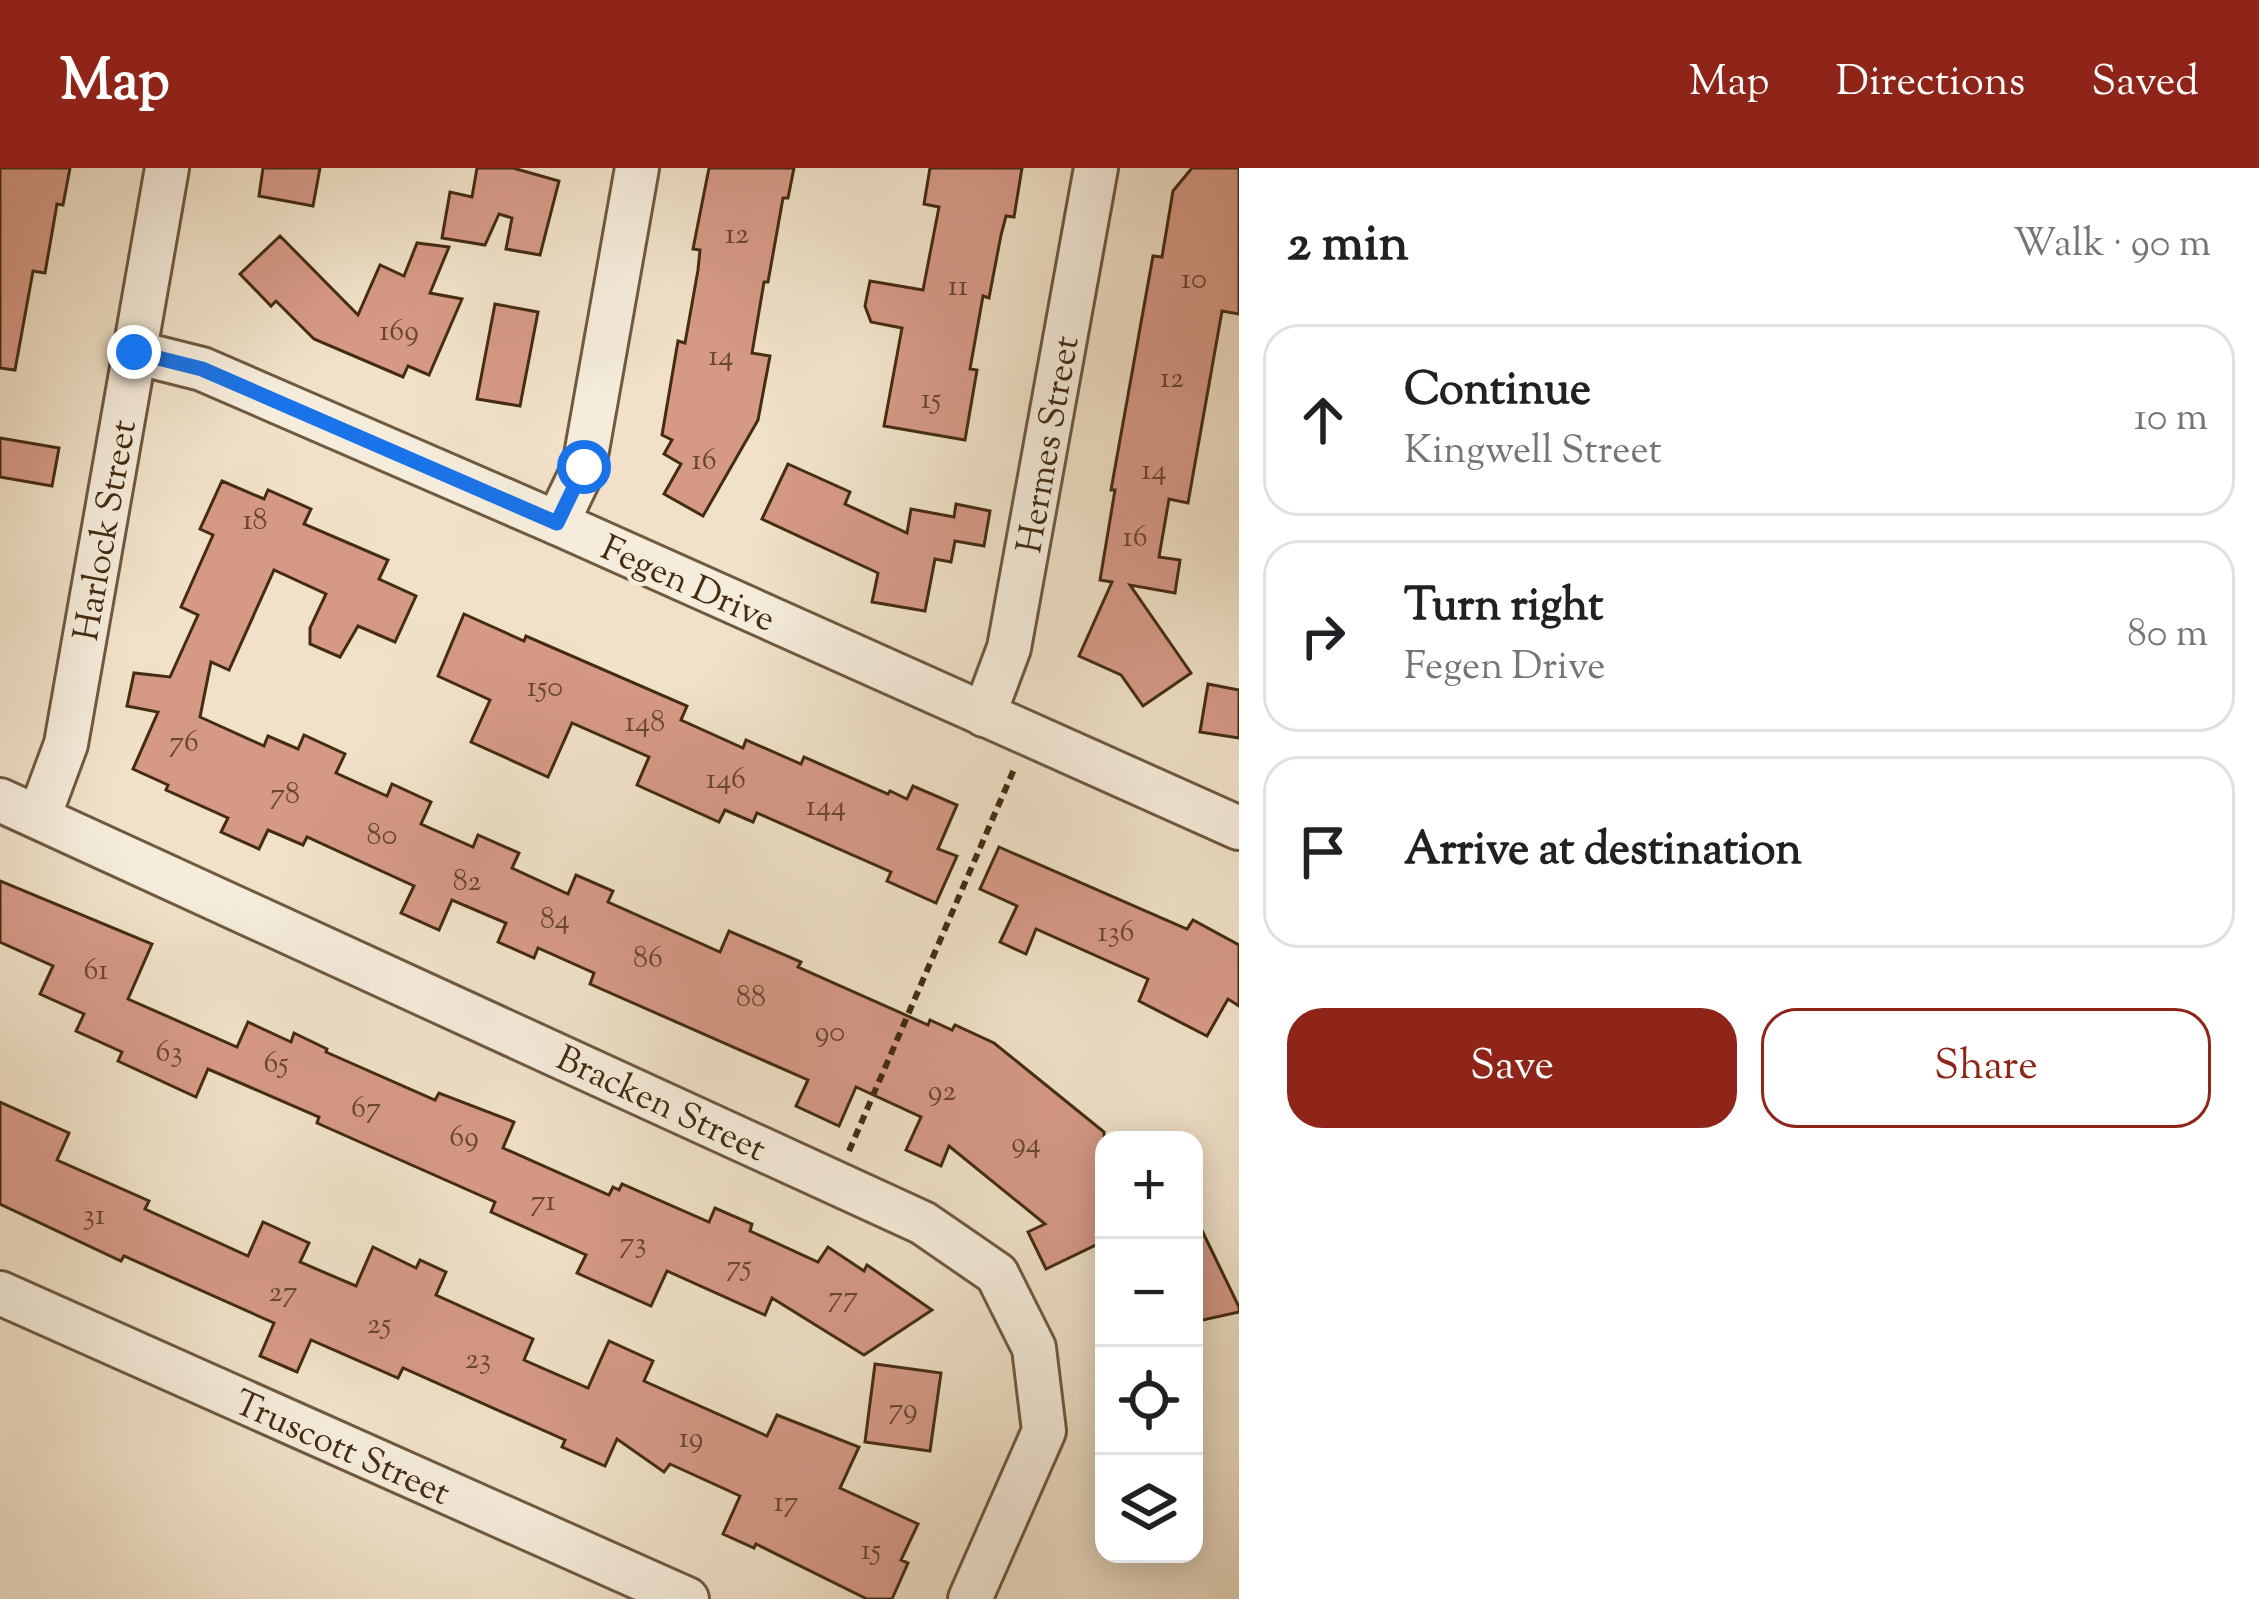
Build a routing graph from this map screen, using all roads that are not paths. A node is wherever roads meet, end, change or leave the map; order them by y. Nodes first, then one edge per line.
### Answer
1 (167, 168) edge
2 (637, 168) edge
3 (1096, 168) edge
4 (134, 352) junction
5 (557, 523) junction
6 (984, 716) junction
7 (19, 808) edge
8 (1239, 828) edge
9 (0, 1293) edge
10 (686, 1599) edge
11 (970, 1599) edge

1 - 4 street, Harlock Street
2 - 5 street
3 - 6 street, Hermes Street
4 - 5 street, Fegen Drive
4 - 7 street, Harlock Street
5 - 6 street, Fegen Drive
6 - 8 street, Fegen Drive
7 - 11 street, Bracken Street
9 - 10 street, Truscott Street

